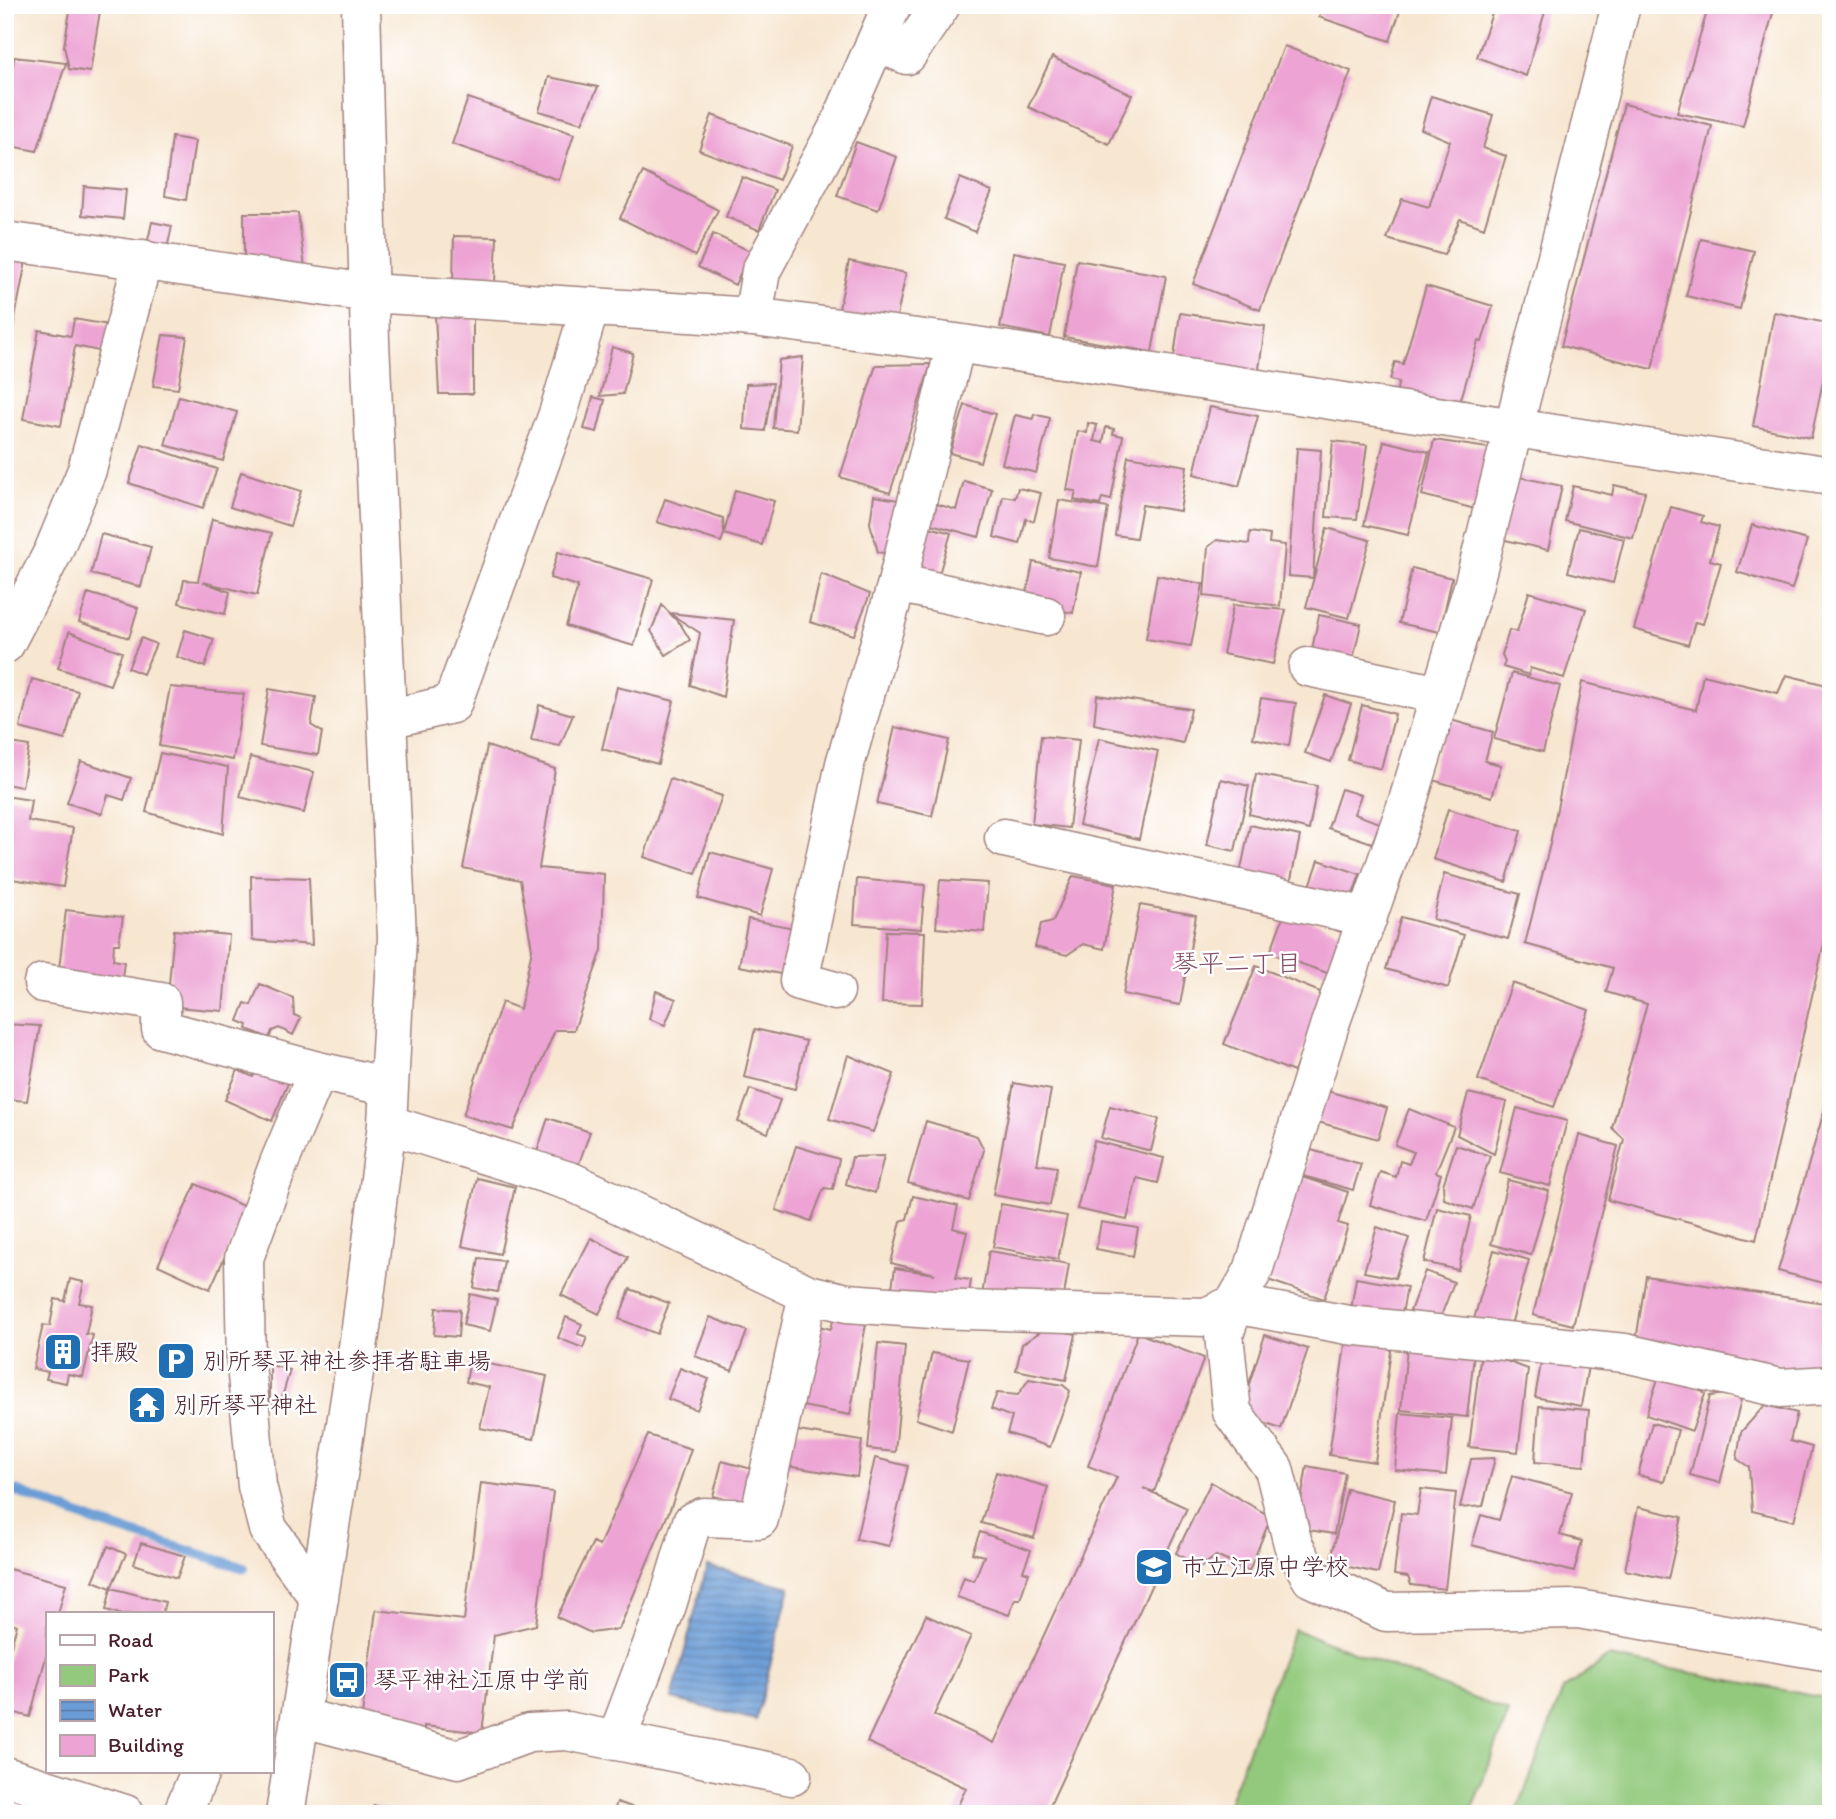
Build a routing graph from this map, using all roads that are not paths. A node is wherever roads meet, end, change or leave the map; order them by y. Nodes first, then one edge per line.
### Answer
1 (361, 5) edge
2 (892, 5) edge
3 (941, 5) edge
4 (1621, 5) edge
5 (876, 42) junction
6 (5, 241) edge
7 (142, 259) junction
8 (369, 293) junction
9 (590, 307) junction
10 (753, 317) junction
11 (956, 344) junction
12 (1513, 429) junction
13 (1831, 476) edge
14 (897, 583) junction
15 (1046, 616) dead end
16 (5, 644) edge
17 (1308, 667) dead end
18 (1440, 695) junction
19 (388, 719) junction
20 (1004, 838) dead end
21 (1368, 917) junction
22 (43, 983) dead end
23 (835, 991) dead end
24 (318, 1071) junction
25 (388, 1106) junction
26 (808, 1294) junction
27 (1234, 1304) junction
28 (1831, 1385) edge
29 (319, 1598) junction
30 (1831, 1652) edge
31 (291, 1704) edge
32 (616, 1741) junction
33 (200, 1773) edge
34 (5, 1776) edge
35 (792, 1776) dead end
36 (125, 1814) edge
37 (182, 1814) edge
38 (285, 1814) edge

1 - 8 street
2 - 5 street
3 - 5 street
4 - 12 street
5 - 10 street
6 - 7 street
7 - 8 street
7 - 16 street
8 - 9 street
8 - 19 street
9 - 10 street
9 - 19 street
10 - 11 street
11 - 12 street
11 - 14 street
12 - 13 street
12 - 18 street
14 - 15 street
14 - 23 street
17 - 18 street
18 - 21 street
19 - 25 street
20 - 21 street
21 - 27 street
22 - 24 street
24 - 25 street
24 - 29 street
25 - 26 street
25 - 29 street
26 - 27 street
26 - 32 street
27 - 28 street
27 - 30 street
29 - 31 street
31 - 32 street
31 - 38 street
32 - 35 street
33 - 37 street
34 - 36 street

